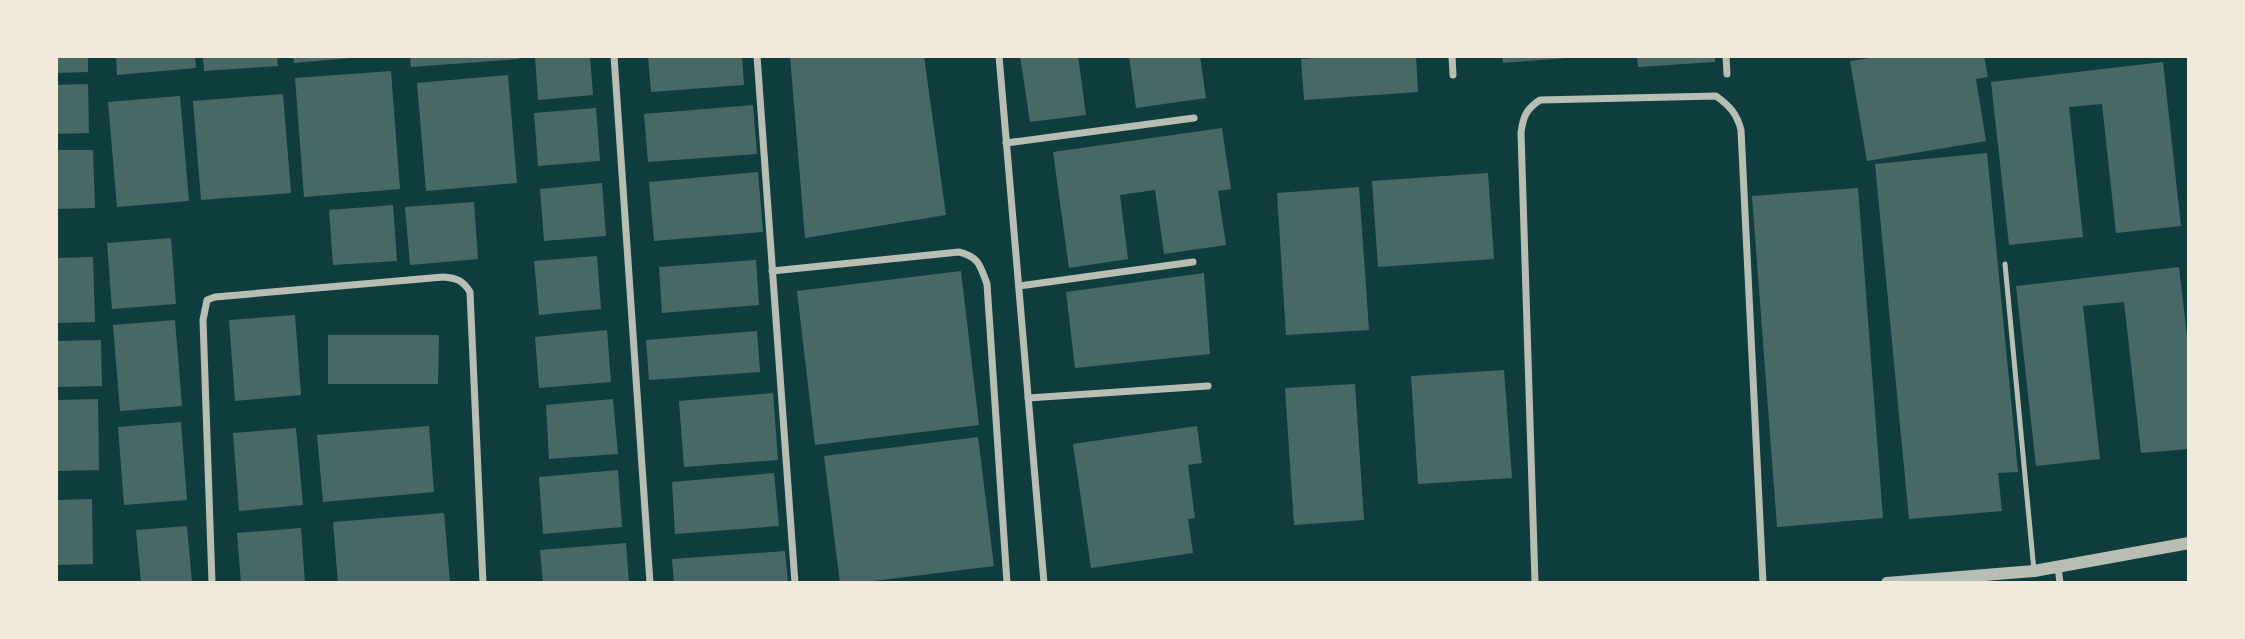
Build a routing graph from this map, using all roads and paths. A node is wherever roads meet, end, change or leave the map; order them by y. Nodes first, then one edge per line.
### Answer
1 (614, 56) edge
2 (757, 56) edge
3 (999, 56) edge
4 (1451, 56) edge
5 (1726, 56) edge
6 (1727, 74) dead end
7 (1453, 75) dead end
8 (1194, 118) dead end
9 (1006, 143) junction
10 (1193, 262) dead end
11 (2006, 264) dead end
12 (772, 271) junction
13 (1019, 286) junction
14 (1208, 386) dead end
15 (1028, 398) junction
16 (2189, 542) edge
17 (2058, 566) junction
18 (2034, 571) junction
19 (212, 583) edge
20 (483, 583) edge
21 (650, 583) edge
22 (795, 583) edge
23 (1007, 583) edge
24 (1044, 583) edge
25 (1535, 583) edge
26 (1763, 583) edge
27 (1888, 583) edge
28 (2060, 583) edge

1 - 21 street
2 - 12 street
3 - 9 street
4 - 7 street
5 - 6 street
8 - 9 street
9 - 13 street
10 - 13 street
11 - 18 lane
12 - 22 street
12 - 23 street
13 - 15 street
14 - 15 street
15 - 24 street
16 - 17 street
17 - 18 street
17 - 28 street
18 - 27 street
19 - 20 street
25 - 26 street

